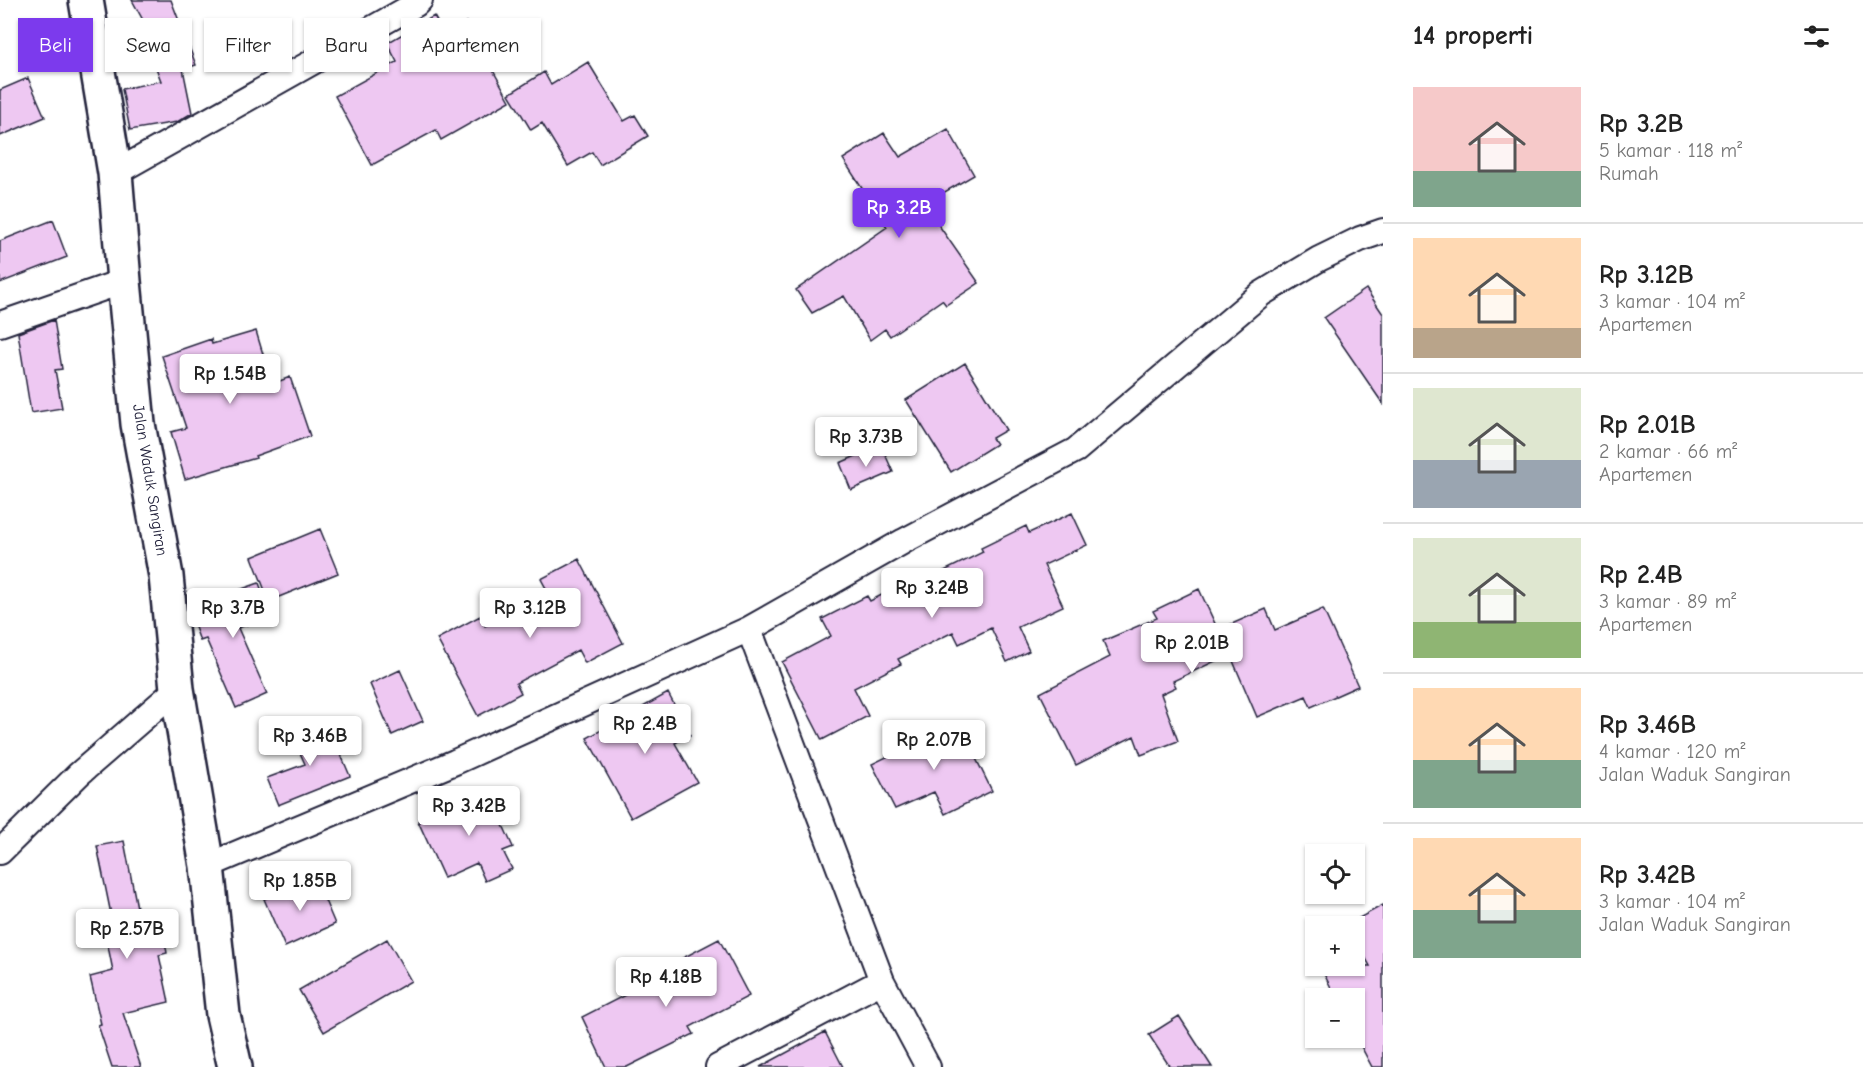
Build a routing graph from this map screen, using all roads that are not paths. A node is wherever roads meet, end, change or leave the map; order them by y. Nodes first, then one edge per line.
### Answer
1 (86, 0) edge
2 (417, 2) edge
3 (116, 173) junction
4 (1383, 231) edge
5 (124, 281) junction
6 (0, 324) edge
7 (749, 629) junction
8 (177, 689) junction
9 (0, 852) edge
10 (207, 866) junction
11 (882, 981) junction
12 (234, 1067) edge
13 (718, 1067) edge
14 (928, 1067) edge

1 - 3 street, Jalan Waduk Sangiran
2 - 3 street
3 - 5 street, Jalan Waduk Sangiran
4 - 7 street
5 - 6 street
5 - 8 street, Jalan Waduk Sangiran
7 - 10 street
7 - 11 street
8 - 9 street
8 - 10 street, Jalan Waduk Sangiran
10 - 12 street, Jalan Waduk Sangiran
11 - 13 street
11 - 14 street

